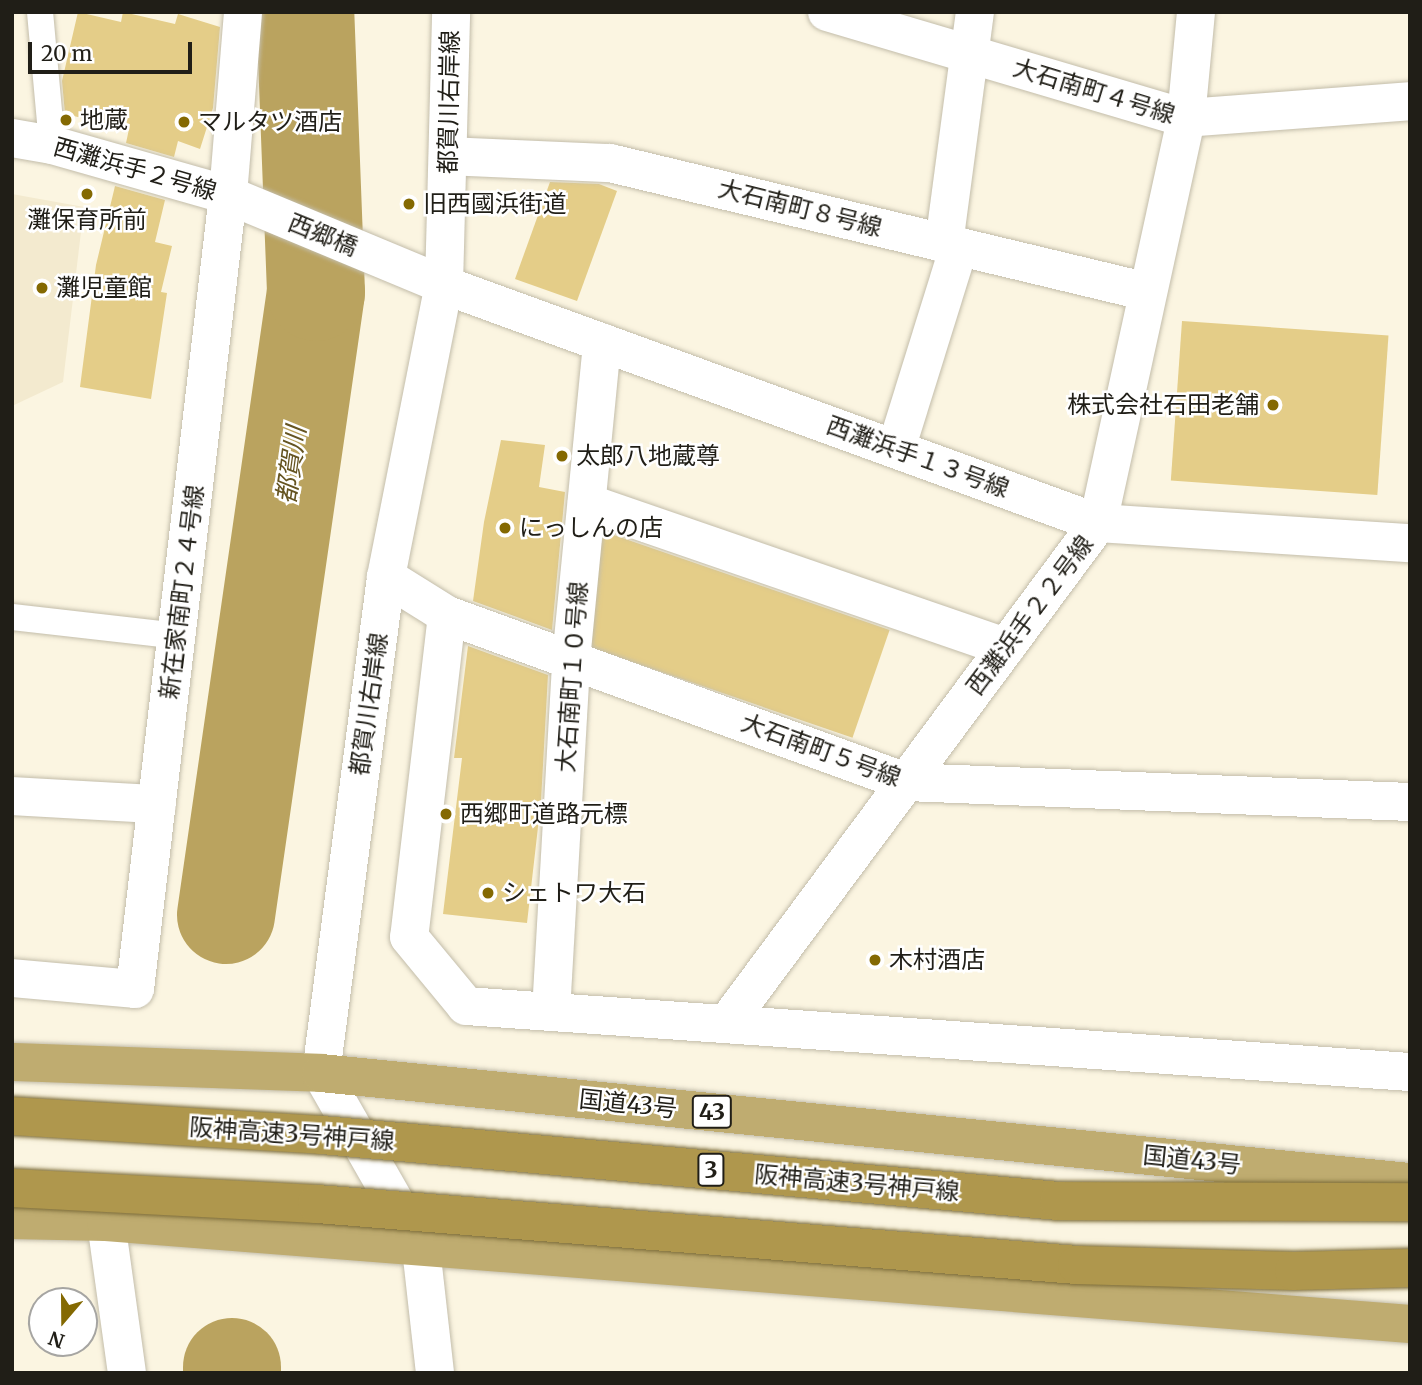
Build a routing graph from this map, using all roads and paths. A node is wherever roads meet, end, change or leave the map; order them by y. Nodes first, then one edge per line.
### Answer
1 (40, 12) edge
2 (243, 12) edge
3 (451, 12) edge
4 (827, 12) edge
5 (975, 12) edge
6 (1196, 12) edge
7 (971, 55) junction
8 (1410, 101) edge
9 (1186, 118) junction
10 (12, 138) edge
11 (52, 145) junction
12 (447, 156) junction
13 (242, 201) junction
14 (952, 245) junction
15 (444, 285) junction
16 (1148, 292) junction
17 (602, 342) junction
18 (896, 449) junction
19 (587, 503) junction
20 (1098, 523) junction
21 (1410, 544) edge
22 (386, 577) junction
23 (447, 615) junction
24 (12, 617) edge
25 (178, 636) junction
26 (1006, 647) junction
27 (571, 660) junction
28 (906, 782) junction
29 (12, 796) edge
30 (1410, 802) edge
31 (157, 804) junction
32 (12, 978) edge
33 (551, 1012) junction
34 (727, 1023) junction
35 (12, 1062) edge
36 (1410, 1072) edge
37 (321, 1073) junction
38 (12, 1116) edge
39 (1410, 1182) edge
40 (12, 1188) edge
41 (1410, 1202) edge
42 (12, 1220) edge
43 (106, 1222) junction
44 (421, 1248) junction
45 (1410, 1268) edge
46 (1410, 1324) edge
47 (127, 1373) edge
48 (435, 1373) edge

1 - 11 lane
2 - 13 street, 新在家南町２４号線
3 - 12 street, 都賀川右岸線
4 - 7 street, 大石南町４号線
5 - 7 street
6 - 9 street, 西灘浜手２２号線
7 - 9 street, 大石南町４号線
7 - 14 street
8 - 9 street, 大石南町４号線
9 - 16 street, 西灘浜手２２号線
10 - 11 street, 西灘浜手２号線
11 - 13 street, 西灘浜手２号線
12 - 14 street, 大石南町８号線
12 - 15 street, 都賀川右岸線
13 - 15 street, 西郷橋
13 - 25 street, 新在家南町２４号線
14 - 16 street, 大石南町８号線
14 - 18 street
15 - 17 street, 西灘浜手１３号線
15 - 22 street, 都賀川右岸線
16 - 20 street, 西灘浜手２２号線
17 - 18 street, 西灘浜手１３号線
17 - 19 street, 大石南町１０号線
18 - 20 street, 西灘浜手１３号線
19 - 26 street
19 - 27 street, 大石南町１０号線
20 - 21 street, 西灘浜手１３号線
20 - 26 street, 西灘浜手２２号線
22 - 23 street, 大石南町５号線
22 - 37 street, 都賀川右岸線
23 - 27 street, 大石南町５号線
23 - 33 street
24 - 25 lane
25 - 31 street, 新在家南町２４号線
26 - 28 street, 西灘浜手２２号線
27 - 28 street, 大石南町５号線
27 - 33 street, 大石南町１０号線
28 - 30 street, 大石南町５号線
28 - 34 street, 西灘浜手２２号線
29 - 31 street
31 - 32 street, 新在家南町２４号線
33 - 34 street
34 - 36 street
35 - 37 highway, 国道43号 / 43
37 - 39 highway, 国道43号 / 43
37 - 44 street
38 - 41 highway, 阪神高速3号神戸線 / 3, bridge
40 - 45 highway, bridge
42 - 43 highway
43 - 44 highway
43 - 47 street
44 - 46 highway
44 - 48 street

